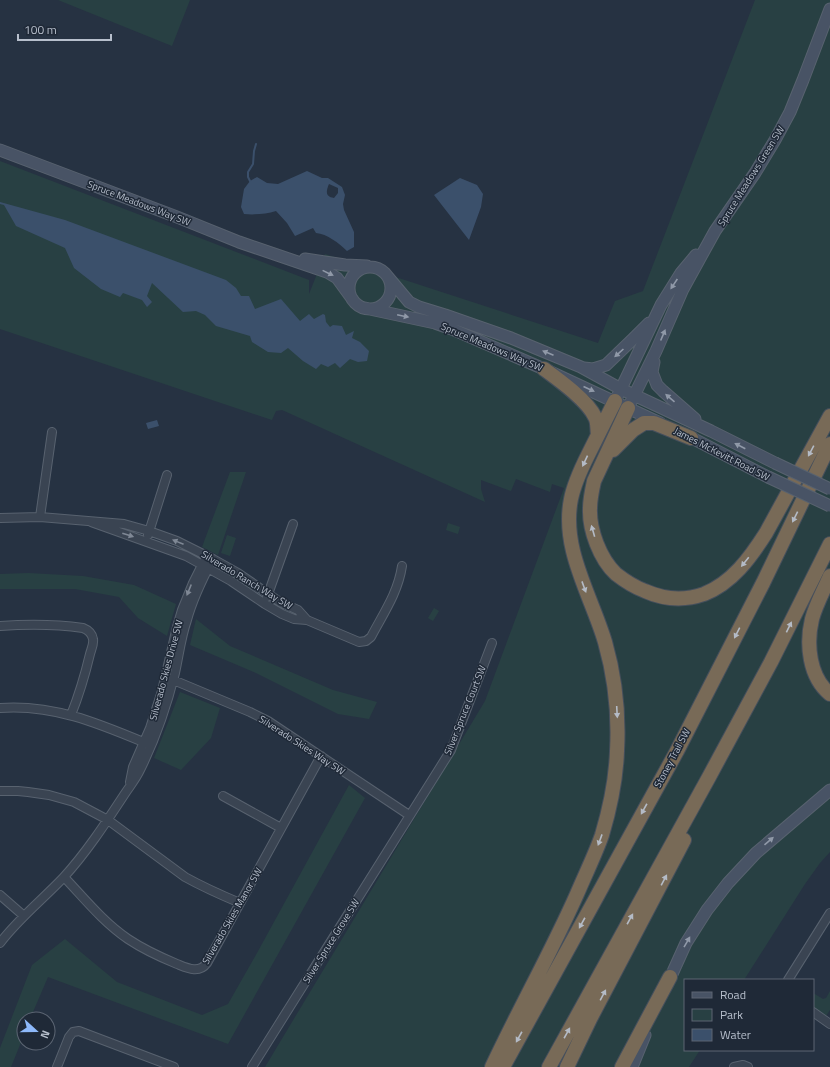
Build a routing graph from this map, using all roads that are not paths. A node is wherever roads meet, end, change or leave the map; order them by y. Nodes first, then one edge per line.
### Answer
1 (830, 9) edge
2 (0, 150) edge
3 (716, 231) junction
4 (278, 256) junction
5 (371, 267) junction
6 (389, 280) junction
7 (353, 300) junction
8 (365, 308) junction
9 (656, 315) junction
10 (656, 351) junction
11 (581, 368) junction
12 (544, 369) junction
13 (621, 388) junction
14 (615, 401) junction
15 (632, 401) junction
16 (830, 416) edge
17 (711, 431) junction
18 (52, 432) dead end
19 (598, 435) junction
20 (691, 438) junction
21 (830, 444) edge
22 (600, 466) junction
23 (167, 475) dead end
24 (830, 489) edge
25 (830, 506) edge
26 (40, 517) junction
27 (0, 518) edge
28 (91, 522) junction
29 (293, 524) dead end
30 (149, 531) junction
31 (146, 541) junction
32 (830, 544) edge
33 (210, 557) junction
34 (205, 566) junction
35 (402, 566) dead end
36 (830, 576) edge
37 (268, 594) junction
38 (265, 604) junction
39 (307, 620) junction
40 (0, 626) edge
41 (492, 643) dead end
42 (771, 662) junction
43 (169, 679) junction
44 (830, 694) edge
45 (0, 708) edge
46 (71, 715) junction
47 (148, 744) junction
48 (321, 756) junction
49 (830, 790) edge
50 (0, 791) edge
51 (223, 796) dead end
52 (409, 816) junction
53 (108, 820) junction
54 (281, 828) junction
55 (64, 877) junction
56 (0, 895) edge
57 (240, 902) junction
58 (830, 913) edge
59 (24, 916) junction
60 (0, 943) edge
61 (670, 977) junction
62 (789, 979) edge
63 (814, 1013) edge
64 (830, 1024) edge
65 (57, 1067) edge
66 (174, 1067) edge
67 (252, 1067) edge
68 (492, 1067) edge
69 (503, 1067) edge
70 (549, 1067) edge
71 (566, 1067) edge
72 (622, 1067) edge
73 (632, 1067) edge
74 (734, 1067) edge
75 (748, 1067) edge

1 - 3 main road, Spruce Meadows Green SW
2 - 4 main road, Spruce Meadows Way SW
3 -> 9 main road, Spruce Meadows Green SW
10 -> 3 main road, Spruce Meadows Green SW
4 - 5 main road, Spruce Meadows Way SW
4 -> 7 main road, Spruce Meadows Way SW
5 - 6 main road
5 - 7 main road
6 - 8 main road
11 -> 6 main road, Spruce Meadows Way SW
7 - 8 main road
8 -> 12 main road, Spruce Meadows Way SW
9 -> 11 main road
9 - 13 main road, Spruce Meadows Green SW
10 - 15 main road, Spruce Meadows Green SW
17 -> 10 main road
11 - 13 main road, Spruce Meadows Way SW
12 -> 14 main road, Spruce Meadows Way SW
12 - 19 highway
13 - 14 main road, Spruce Meadows Green SW
13 - 15 main road, James McKevitt Road SW
14 - 15 main road, James McKevitt Road SW
14 - 19 highway
15 - 17 main road, James McKevitt Road SW
15 - 20 main road, James McKevitt Road SW
15 - 22 highway
16 -> 22 highway
24 -> 17 main road, James McKevitt Road SW, bridge
18 - 26 street
19 -> 68 highway
20 - 22 highway
20 - 25 main road, James McKevitt Road SW, bridge
21 -> 69 highway, Stoney Trail SW
23 - 30 street
26 - 27 street, Silverado Ranch Way SW
26 - 28 street, Silverado Ranch Way SW
28 - 30 street, Silverado Ranch Way SW
28 -> 31 street, Silverado Ranch Way SW
29 - 37 street
30 - 31 street
33 -> 30 street, Silverado Ranch Way SW
31 - 34 street, Silverado Ranch Way SW
42 -> 32 highway
33 - 34 street, Silverado Skies Drive SW
33 - 37 street, Silverado Ranch Way SW
34 - 38 street, Silverado Ranch Way SW
34 - 43 street, Silverado Skies Drive SW
35 - 39 street, Silverado Ranch Way SW
36 - 44 highway
37 - 38 street
37 - 39 street, Silverado Ranch Way SW
38 - 39 street, Silverado Ranch Way SW
40 - 46 street
41 - 52 street, Silver Spruce Court SW
70 -> 42 highway
71 -> 42 highway
43 - 47 street, Silverado Skies Drive SW
43 - 48 street, Silverado Skies Way SW
45 - 46 street
46 - 47 street
47 - 53 street, Silverado Skies Drive SW
48 - 52 street, Silverado Skies Way SW
48 - 54 street, Silverado Skies Manor SW
61 -> 49 main road
50 - 53 street
51 - 54 street
52 - 67 street, Silver Spruce Grove SW
53 - 55 street, Silverado Skies Drive SW
53 - 57 street
54 - 57 street, Silverado Skies Manor SW
55 - 57 street, Silverado Skies Manor SW
55 - 59 street, Silverado Skies Drive SW
56 - 59 street
58 - 62 street
59 - 60 street, Silverado Skies Drive SW
61 - 72 highway
61 - 73 main road
63 - 64 street
65 - 66 street
74 - 75 street

